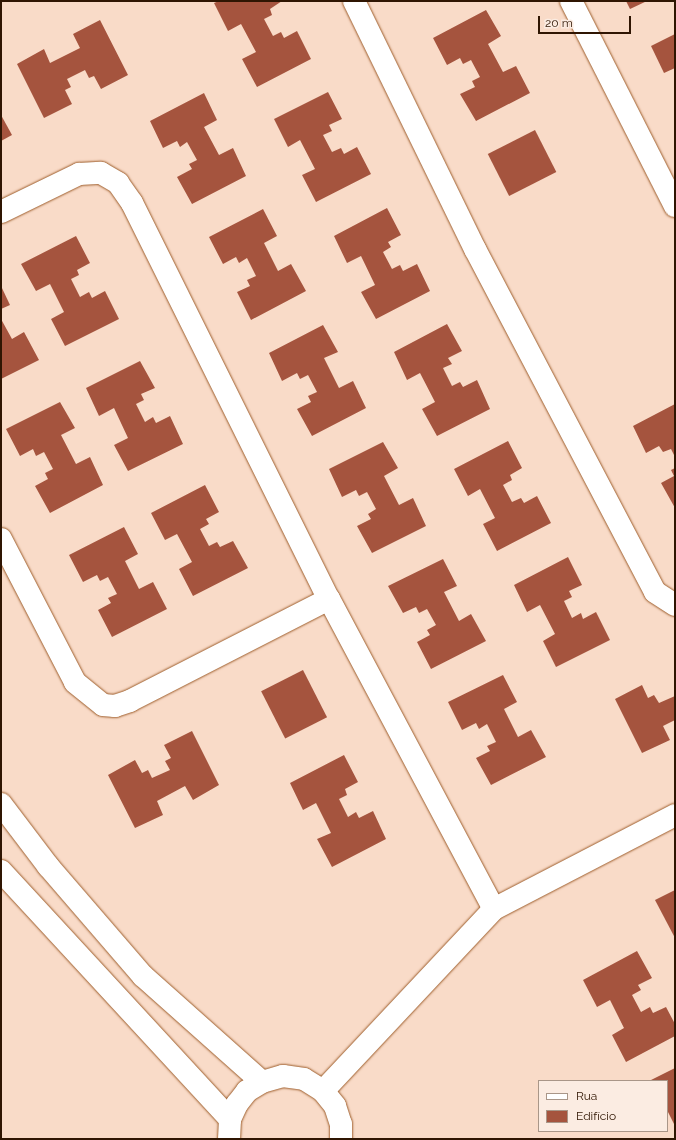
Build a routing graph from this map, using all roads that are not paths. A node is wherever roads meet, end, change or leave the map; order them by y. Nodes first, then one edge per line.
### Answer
1 (354, 1) edge
2 (571, 1) edge
3 (675, 206) edge
4 (1, 212) edge
5 (1, 539) edge
6 (329, 598) junction
7 (675, 605) edge
8 (1, 804) edge
9 (675, 815) edge
10 (1, 871) edge
11 (494, 909) junction
12 (262, 1082) junction
13 (323, 1091) junction
14 (230, 1129) edge
15 (341, 1139) edge

1 - 7 street
2 - 3 street
4 - 6 street
5 - 6 street
6 - 11 street
8 - 12 street
9 - 11 street
10 - 14 street
11 - 13 street
12 - 13 street
12 - 14 street
13 - 15 street

